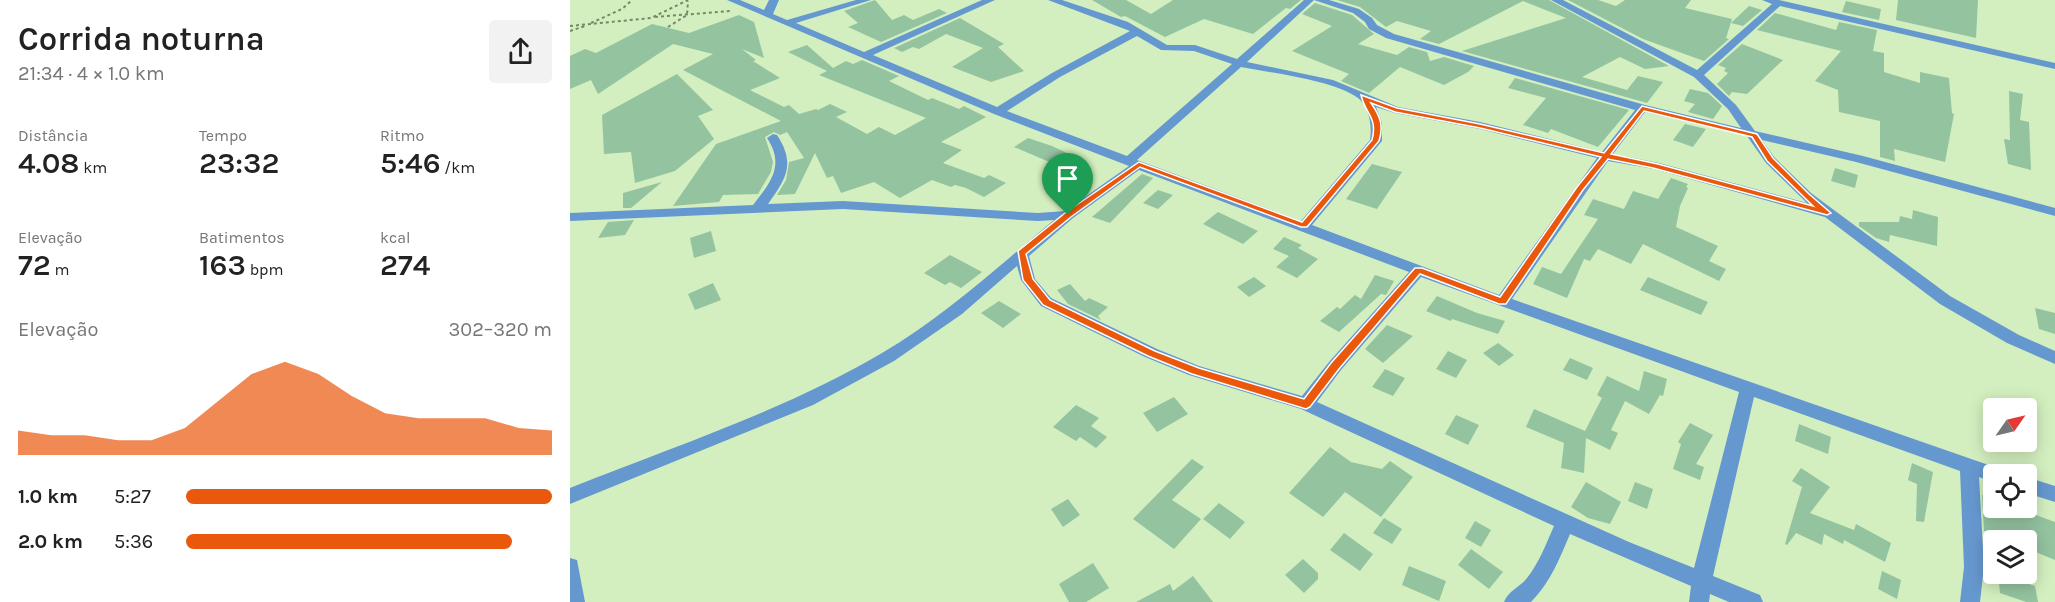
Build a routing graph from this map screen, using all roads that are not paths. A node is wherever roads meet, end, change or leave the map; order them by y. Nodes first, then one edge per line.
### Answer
1 (732, 0) edge
2 (775, 0) edge
3 (866, 0) edge
4 (990, 0) edge
5 (1053, 0) edge
6 (1310, 0) edge
7 (1319, 0) edge
8 (1556, 0) edge
9 (1773, 1) edge
10 (766, 15) junction
11 (787, 23) junction
12 (1136, 32) junction
13 (865, 55) junction
14 (1239, 63) junction
15 (2055, 66) edge
16 (1698, 75) junction
17 (1364, 97) junction
18 (1642, 108) junction
19 (998, 112) junction
20 (1755, 135) junction
21 (773, 138) dead end
22 (1606, 156) junction
23 (1134, 163) junction
24 (757, 209) junction
25 (2055, 212) edge
26 (1827, 213) junction
27 (1068, 215) junction
28 (570, 217) edge
29 (1304, 225) junction
30 (1021, 253) junction
31 (1419, 270) junction
32 (1502, 302) junction
33 (2055, 358) edge
34 (1748, 389) junction
35 (1306, 404) junction
36 (1969, 467) junction
37 (1983, 471) edge
38 (2037, 488) edge
39 (2055, 494) edge
40 (570, 495) edge
41 (1565, 523) junction
42 (570, 567) edge
43 (1702, 581) junction
44 (575, 602) edge
45 (1514, 602) edge
46 (1700, 602) edge
47 (1753, 602) edge
48 (1971, 602) edge

1 - 10 street
2 - 10 street
3 - 11 street
4 - 13 street
5 - 12 street
6 - 14 street
7 - 18 street
8 - 16 street
9 - 15 street
9 - 16 street
10 - 11 street
11 - 13 street
12 - 14 street
12 - 19 street
13 - 19 street
14 - 17 street
14 - 23 street
16 - 20 street
17 - 22 street
17 - 29 street
18 - 20 street
18 - 22 street
19 - 23 street
20 - 25 street
20 - 26 street
21 - 24 street
22 - 26 street
22 - 32 street
23 - 27 street
23 - 29 street
24 - 27 street
24 - 28 street
26 - 33 street
27 - 30 street
29 - 31 street
30 - 35 street
30 - 40 street
31 - 32 street
31 - 35 street
32 - 34 street
34 - 36 street
34 - 43 street
35 - 41 street
36 - 37 street
36 - 48 street
38 - 39 street
41 - 43 street
41 - 45 street
42 - 44 street
43 - 46 street
43 - 47 street

